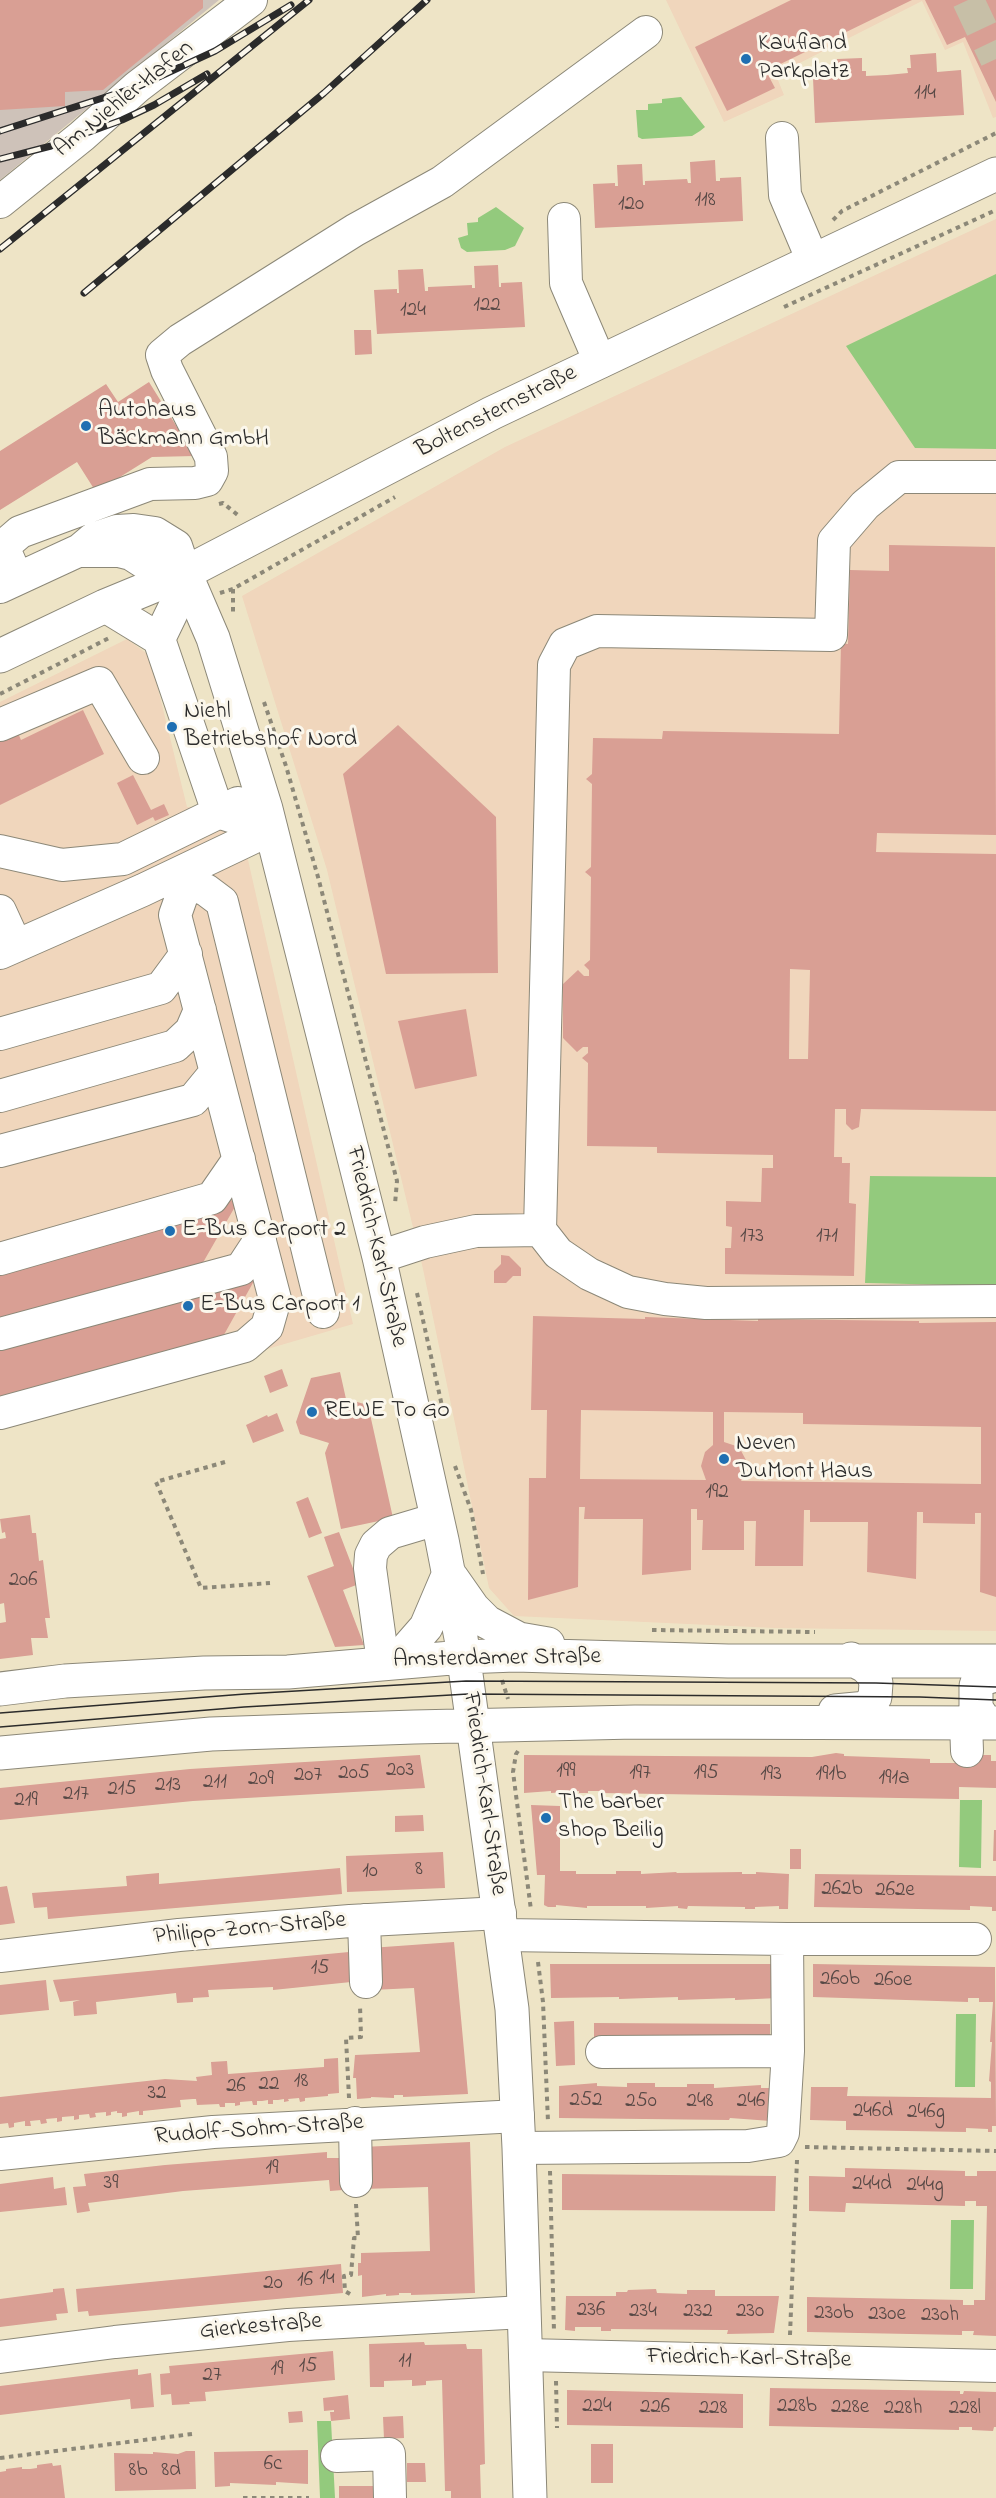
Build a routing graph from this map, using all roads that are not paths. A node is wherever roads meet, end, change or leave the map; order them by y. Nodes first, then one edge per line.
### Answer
1 (251, 0) edge
2 (646, 32) dead end
3 (782, 138) dead end
4 (996, 174) edge
5 (0, 202) edge
6 (564, 219) dead end
7 (813, 261) junction
8 (600, 362) junction
9 (996, 477) edge
10 (185, 573) junction
11 (9, 583) edge
12 (105, 606) junction
13 (159, 639) junction
14 (0, 656) edge
15 (0, 725) edge
16 (143, 758) dead end
17 (260, 792) junction
18 (218, 812) junction
19 (270, 829) junction
20 (0, 850) edge
21 (62, 864) junction
22 (189, 874) junction
23 (143, 890) junction
24 (0, 911) edge
25 (175, 915) junction
26 (8, 949) edge
27 (186, 954) junction
28 (200, 1010) junction
29 (0, 1034) edge
30 (216, 1072) junction
31 (0, 1096) edge
32 (0, 1150) edge
33 (239, 1159) junction
34 (540, 1230) junction
35 (384, 1239) junction
36 (260, 1240) junction
37 (0, 1259) edge
38 (996, 1301) edge
39 (323, 1312) dead end
40 (0, 1334) edge
41 (0, 1413) edge
42 (437, 1519) junction
43 (449, 1573) junction
44 (463, 1657) junction
45 (628, 1659) junction
46 (851, 1659) junction
47 (996, 1661) edge
48 (383, 1662) junction
49 (996, 1675) edge
50 (65, 1681) junction
51 (0, 1689) edge
52 (0, 1703) edge
53 (815, 1722) junction
54 (472, 1725) junction
55 (979, 1730) edge
56 (3, 1750) edge
57 (357, 1921) junction
58 (502, 1924) junction
59 (787, 1939) junction
60 (975, 1939) dead end
61 (0, 1956) edge
62 (366, 1982) dead end
63 (788, 2051) junction
64 (602, 2052) dead end
65 (348, 2124) junction
66 (519, 2132) junction
67 (0, 2154) edge
68 (356, 2181) dead end
69 (524, 2312) junction
70 (525, 2355) junction
71 (0, 2357) edge
72 (984, 2365) edge
73 (337, 2456) dead end
74 (390, 2498) edge
75 (530, 2498) edge

1 - 5 street, Am Niehler Hafen
2 - 11 street
3 - 7 street
4 - 7 main road, Boltensternstraße
6 - 8 street
7 - 8 main road, Boltensternstraße
8 - 10 main road, Boltensternstraße
9 - 34 street
10 - 11 street
10 - 12 main road, Boltensternstraße
10 - 13 street
10 - 17 main road, Friedrich-Karl-Straße
12 - 13 street
12 - 14 main road, Boltensternstraße
13 - 18 street
15 - 16 street
17 - 18 street
17 - 19 main road, Friedrich-Karl-Straße
18 - 19 street
18 - 21 street
19 - 22 street
19 - 35 main road, Friedrich-Karl-Straße
20 - 21 street
21 - 23 street
22 - 23 street
22 - 25 street
22 - 39 street
23 - 25 street
23 - 26 street
24 - 26 street
25 - 27 street
27 - 28 street
27 - 29 street
28 - 30 street
28 - 31 street
30 - 32 street
30 - 33 street
33 - 36 street
33 - 37 street
34 - 35 street
34 - 38 street
35 - 42 main road, Friedrich-Karl-Straße
36 - 40 street
36 - 41 street
42 - 43 main road, Friedrich-Karl-Straße
42 - 48 street
43 - 44 main road, Friedrich-Karl-Straße
43 - 45 main road
43 - 48 main road
44 - 45 main road, Amsterdamer Straße
44 - 48 main road, Amsterdamer Straße
44 - 54 main road, Friedrich-Karl-Straße
45 - 46 main road, Amsterdamer Straße
46 - 47 main road, Amsterdamer Straße
46 - 53 main road
48 - 50 main road, Amsterdamer Straße
49 - 55 main road
50 - 51 main road, Amsterdamer Straße
50 - 52 main road
53 - 54 main road
53 - 55 main road
54 - 56 main road
54 - 58 main road, Friedrich-Karl-Straße
57 - 58 street, Philipp-Zorn-Straße
57 - 61 street, Philipp-Zorn-Straße
57 - 62 street
58 - 59 street
58 - 66 main road, Friedrich-Karl-Straße
59 - 60 street
59 - 63 street
63 - 64 street
63 - 66 street
65 - 66 street, Rudolf-Sohm-Straße
65 - 67 street, Rudolf-Sohm-Straße
65 - 68 street
66 - 69 main road, Friedrich-Karl-Straße
69 - 70 main road, Friedrich-Karl-Straße
69 - 71 street, Gierkestraße
70 - 72 street, Friedrich-Karl-Straße
70 - 75 main road, Friedrich-Karl-Straße
73 - 74 street

